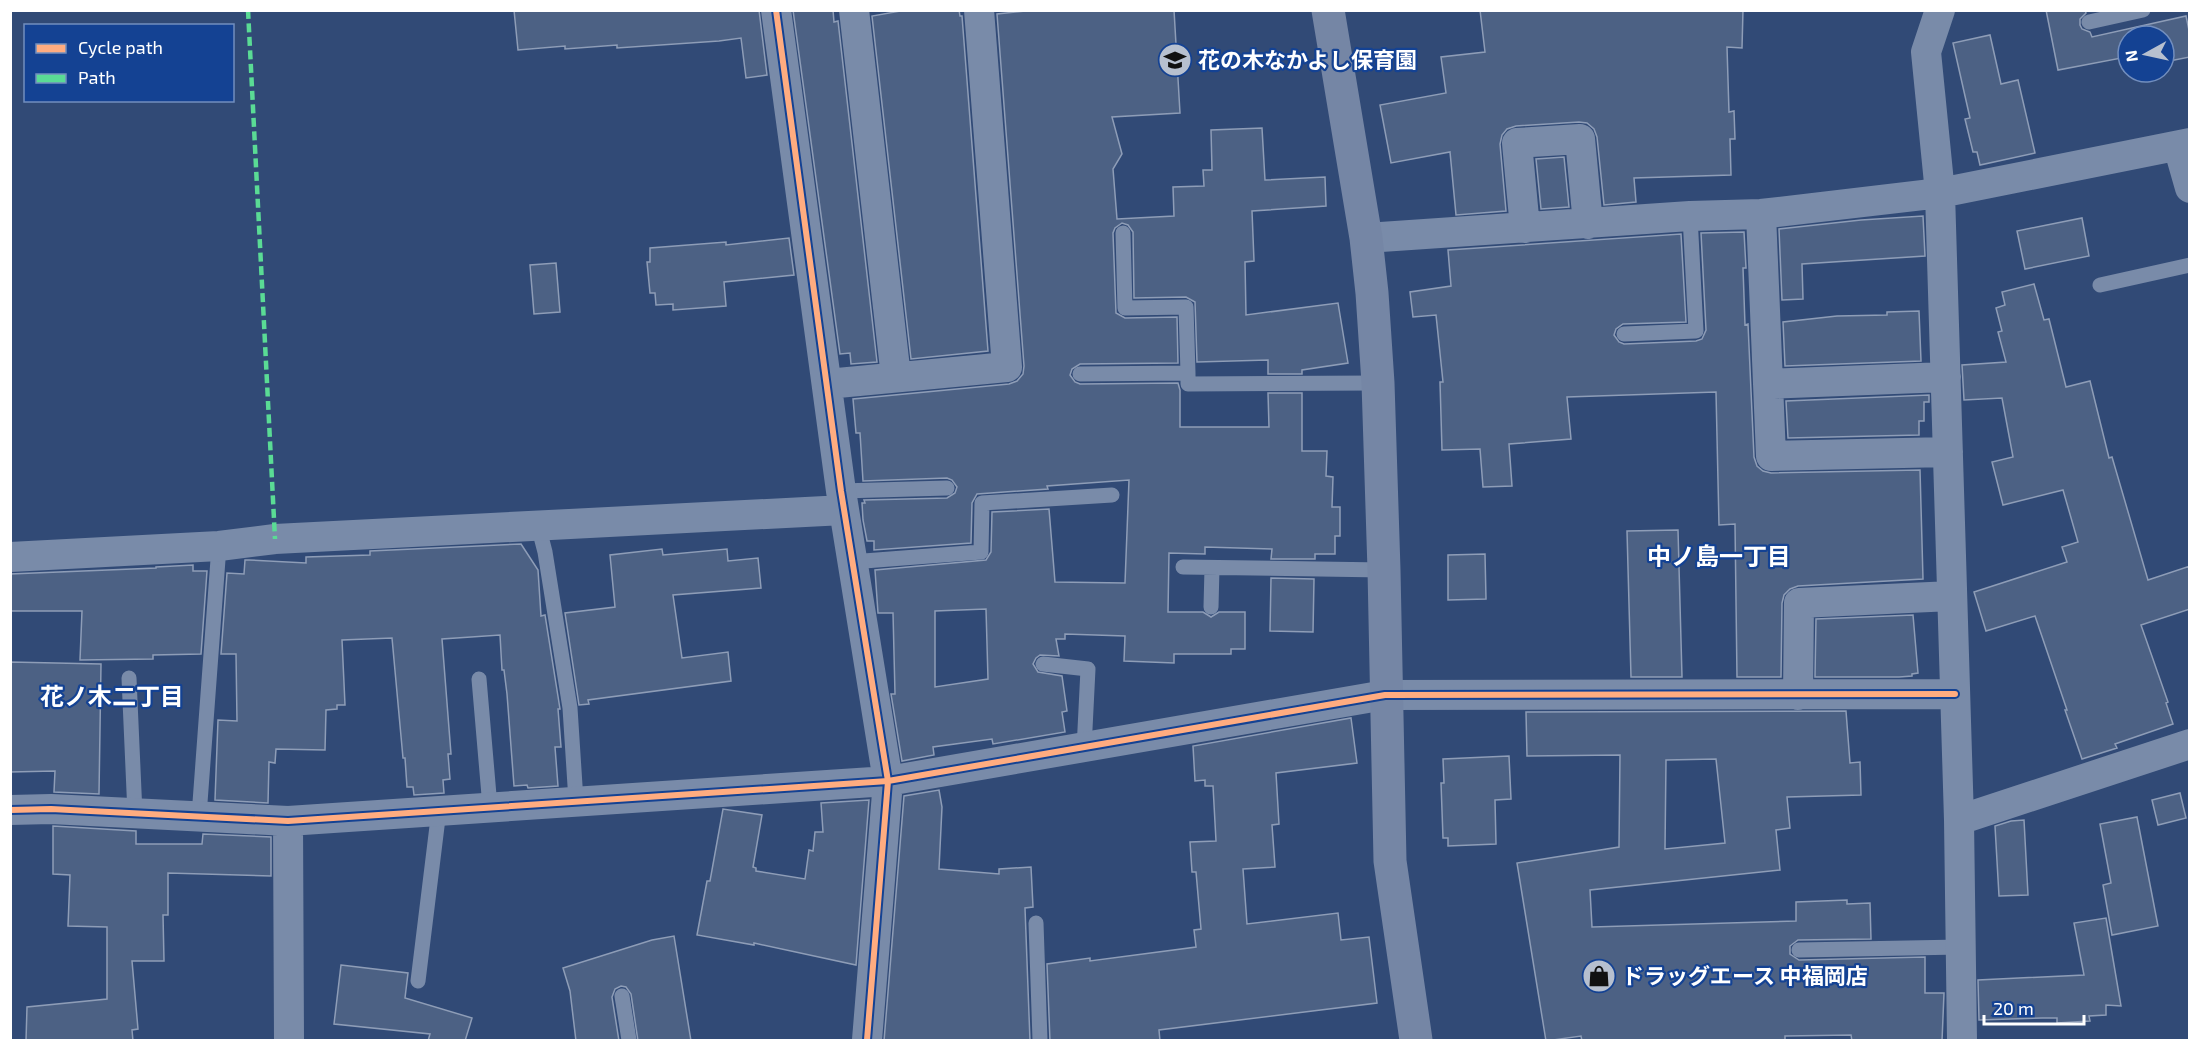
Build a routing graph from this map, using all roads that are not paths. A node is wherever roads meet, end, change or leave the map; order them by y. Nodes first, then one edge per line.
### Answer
1 (776, 10) edge
2 (854, 10) edge
3 (979, 10) edge
4 (1329, 10) edge
5 (1940, 10) edge
6 (2143, 10) edge
7 (2089, 22) dead end
8 (2184, 145) edge
9 (2190, 188) edge
10 (1940, 193) junction
11 (1761, 214) junction
12 (1690, 216) junction
13 (1588, 224) junction
14 (1525, 228) junction
15 (1123, 233) dead end
16 (1366, 238) junction
17 (2190, 265) edge
18 (2100, 285) dead end
19 (1624, 334) dead end
20 (1188, 373) junction
21 (1080, 374) dead end
22 (896, 377) junction
23 (1946, 377) junction
24 (1378, 383) junction
25 (827, 384) junction
26 (1768, 384) junction
27 (1948, 452) junction
28 (947, 488) dead end
29 (1112, 495) dead end
30 (842, 500) junction
31 (538, 525) junction
32 (219, 546) junction
33 (10, 557) edge
34 (851, 562) junction
35 (1183, 567) dead end
36 (1212, 568) junction
37 (1384, 570) junction
38 (1952, 596) junction
39 (1211, 607) dead end
40 (1043, 664) dead end
41 (129, 678) dead end
42 (479, 678) dead end
43 (1955, 693) junction
44 (1385, 695) junction
45 (1798, 695) junction
46 (2190, 744) edge
47 (1083, 749) junction
48 (888, 781) junction
49 (576, 801) junction
50 (490, 807) junction
51 (10, 810) edge
52 (439, 810) junction
53 (135, 814) junction
54 (199, 816) junction
55 (1959, 820) junction
56 (288, 821) junction
57 (1036, 923) dead end
58 (1961, 947) junction
59 (1799, 950) dead end
60 (418, 981) dead end
61 (622, 996) dead end
62 (289, 1041) edge
63 (628, 1041) edge
64 (867, 1041) edge
65 (1040, 1041) edge
66 (1416, 1041) edge
67 (1962, 1041) edge

1 - 25 street
2 - 22 street
3 - 22 street
4 - 16 street
5 - 10 street
6 - 7 lane
8 - 9 street
8 - 10 street
10 - 11 street
10 - 23 street
11 - 12 street
11 - 26 street
12 - 13 street
12 - 19 lane
13 - 14 street
13 - 14 street
14 - 16 street
15 - 20 lane
16 - 24 street
17 - 18 lane
20 - 21 lane
20 - 24 lane
22 - 25 street
23 - 26 street
23 - 27 street
24 - 37 street
25 - 30 street
26 - 27 street
27 - 38 street
28 - 30 lane
29 - 34 lane
30 - 31 street
30 - 34 street
31 - 32 street
31 - 49 lane
32 - 33 street
32 - 54 lane
34 - 48 street
35 - 36 lane
36 - 37 lane
36 - 39 lane
37 - 44 street
38 - 43 street
38 - 45 street
40 - 47 lane
41 - 53 lane
42 - 50 lane
43 - 45 street
43 - 55 street
44 - 45 street
44 - 47 street
44 - 66 street
46 - 55 street
47 - 48 street
48 - 49 street
48 - 64 street
49 - 50 street
50 - 52 street
51 - 53 street
52 - 56 street
52 - 60 lane
53 - 54 street
54 - 56 street
55 - 58 street
56 - 62 street
57 - 65 lane
58 - 59 lane
58 - 67 street
61 - 63 lane

